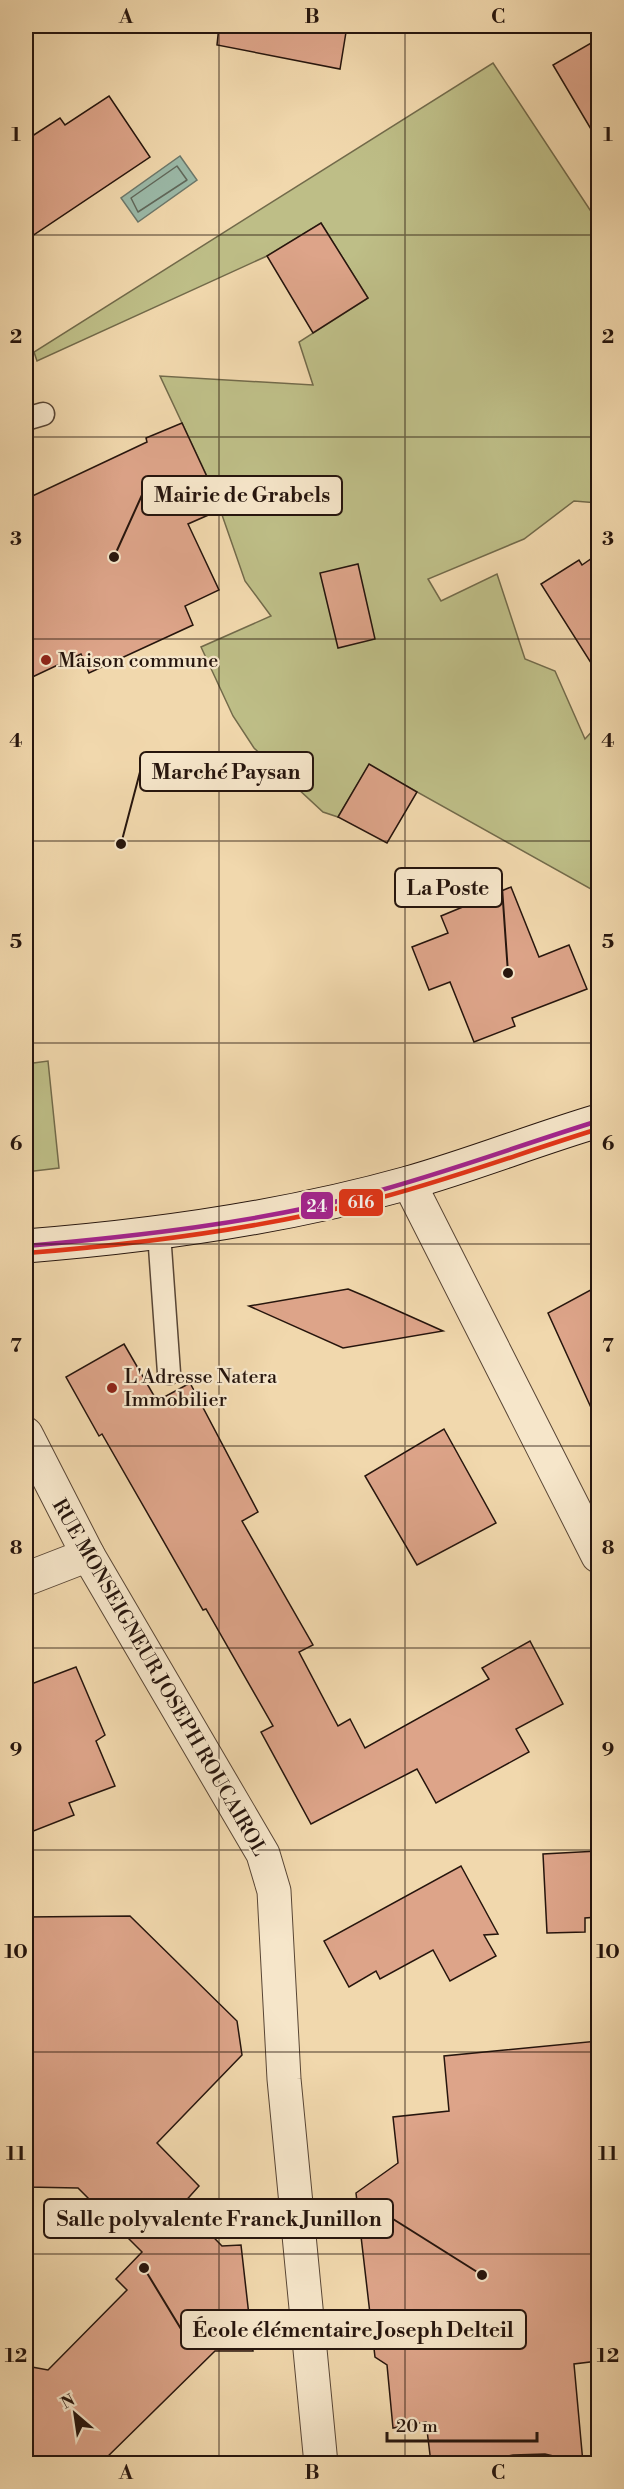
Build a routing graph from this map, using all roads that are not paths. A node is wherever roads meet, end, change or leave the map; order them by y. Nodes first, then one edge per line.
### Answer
1 (598, 1121) edge
2 (409, 1183) junction
3 (159, 1233) junction
4 (26, 1246) edge
5 (169, 1373) dead end
6 (26, 1434) edge
7 (88, 1555) junction
8 (598, 1556) edge
9 (26, 1579) edge
10 (321, 2463) edge

1 - 2 street
2 - 3 street
2 - 8 street
3 - 4 street
3 - 5 lane
6 - 7 street, RUE MONSEIGNEUR JOSEPH ROUCAIROL
7 - 9 street
7 - 10 street, RUE MONSEIGNEUR JOSEPH ROUCAIROL

